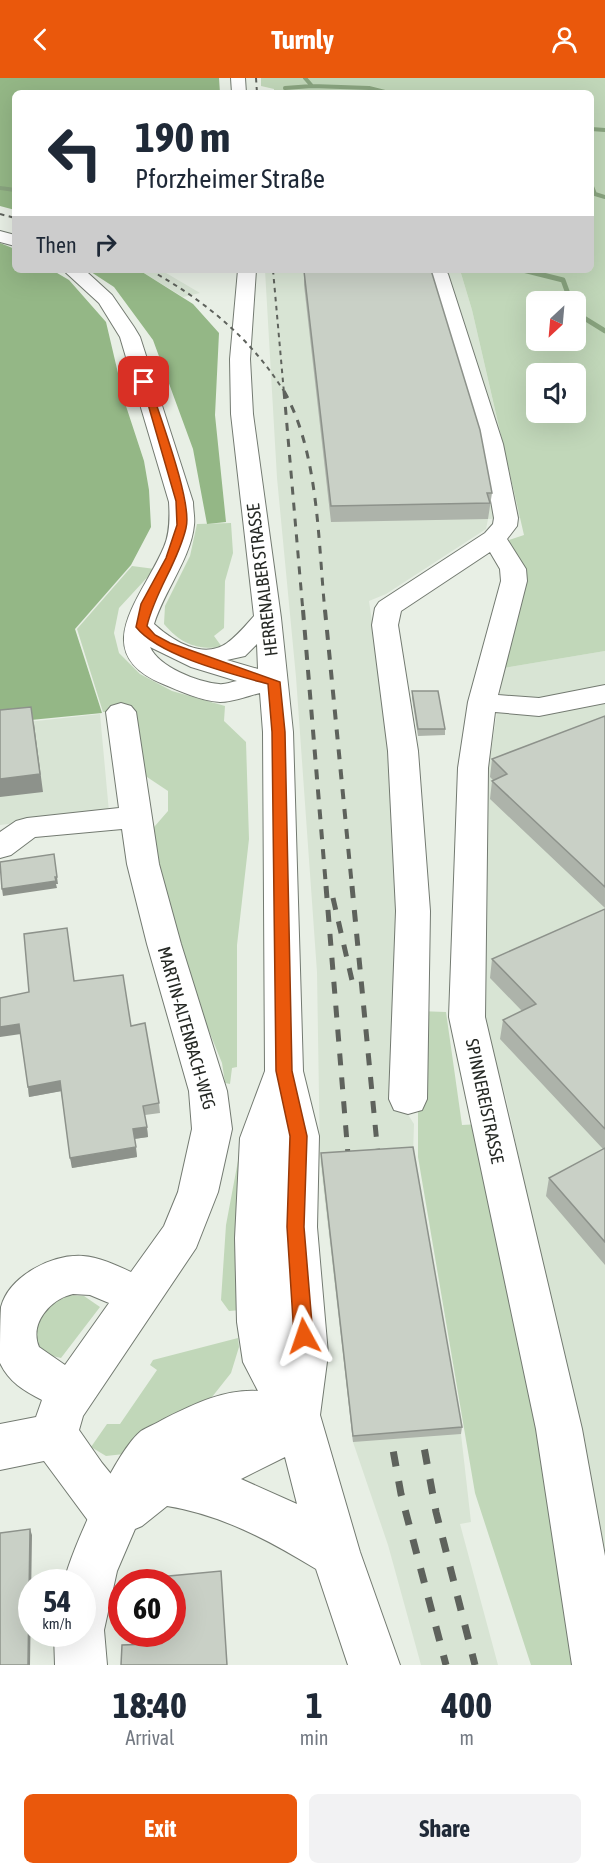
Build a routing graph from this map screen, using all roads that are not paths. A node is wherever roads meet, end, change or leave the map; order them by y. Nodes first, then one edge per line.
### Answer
1 (76, 273) edge
2 (247, 273) edge
3 (369, 276) edge
4 (494, 538) junction
5 (268, 618) junction
6 (141, 627) junction
7 (200, 659) junction
8 (274, 682) junction
9 (220, 693) junction
10 (605, 694) edge
11 (482, 702) junction
12 (120, 712) dead end
13 (278, 732) junction
14 (134, 807) junction
15 (0, 847) edge
16 (408, 1099) dead end
17 (139, 1296) junction
18 (73, 1391) junction
19 (297, 1415) junction
20 (53, 1438) junction
21 (0, 1447) edge
22 (160, 1481) junction
23 (115, 1517) junction
24 (335, 1552) junction
25 (93, 1569) edge
26 (80, 1647) edge
27 (81, 1665) edge
28 (374, 1665) edge
29 (598, 1665) edge

1 - 6 main road
2 - 5 main road, HERRENALBER STRASSE
3 - 4 main road
4 - 11 main road, SPINNEREISTRASSE
4 - 16 main road
5 - 7 main road
5 - 8 main road, HERRENALBER STRASSE
6 - 7 main road
6 - 9 main road
7 - 8 main road
8 - 9 main road
8 - 13 main road, HERRENALBER STRASSE
9 - 13 main road
10 - 11 main road
11 - 29 main road, SPINNEREISTRASSE
12 - 14 main road, MARTIN-ALTENBACH-WEG
13 - 19 main road, HERRENALBER STRASSE
14 - 15 main road
14 - 17 main road, MARTIN-ALTENBACH-WEG
17 - 18 main road, MARTIN-ALTENBACH-WEG
17 - 18 main road
18 - 20 main road, MARTIN-ALTENBACH-WEG
19 - 22 main road
19 - 23 main road
19 - 24 main road, HERRENALBER STRASSE
20 - 21 main road
20 - 23 main road
22 - 23 main road
22 - 24 main road
23 - 25 main road
24 - 28 main road, HERRENALBER STRASSE
26 - 27 main road

